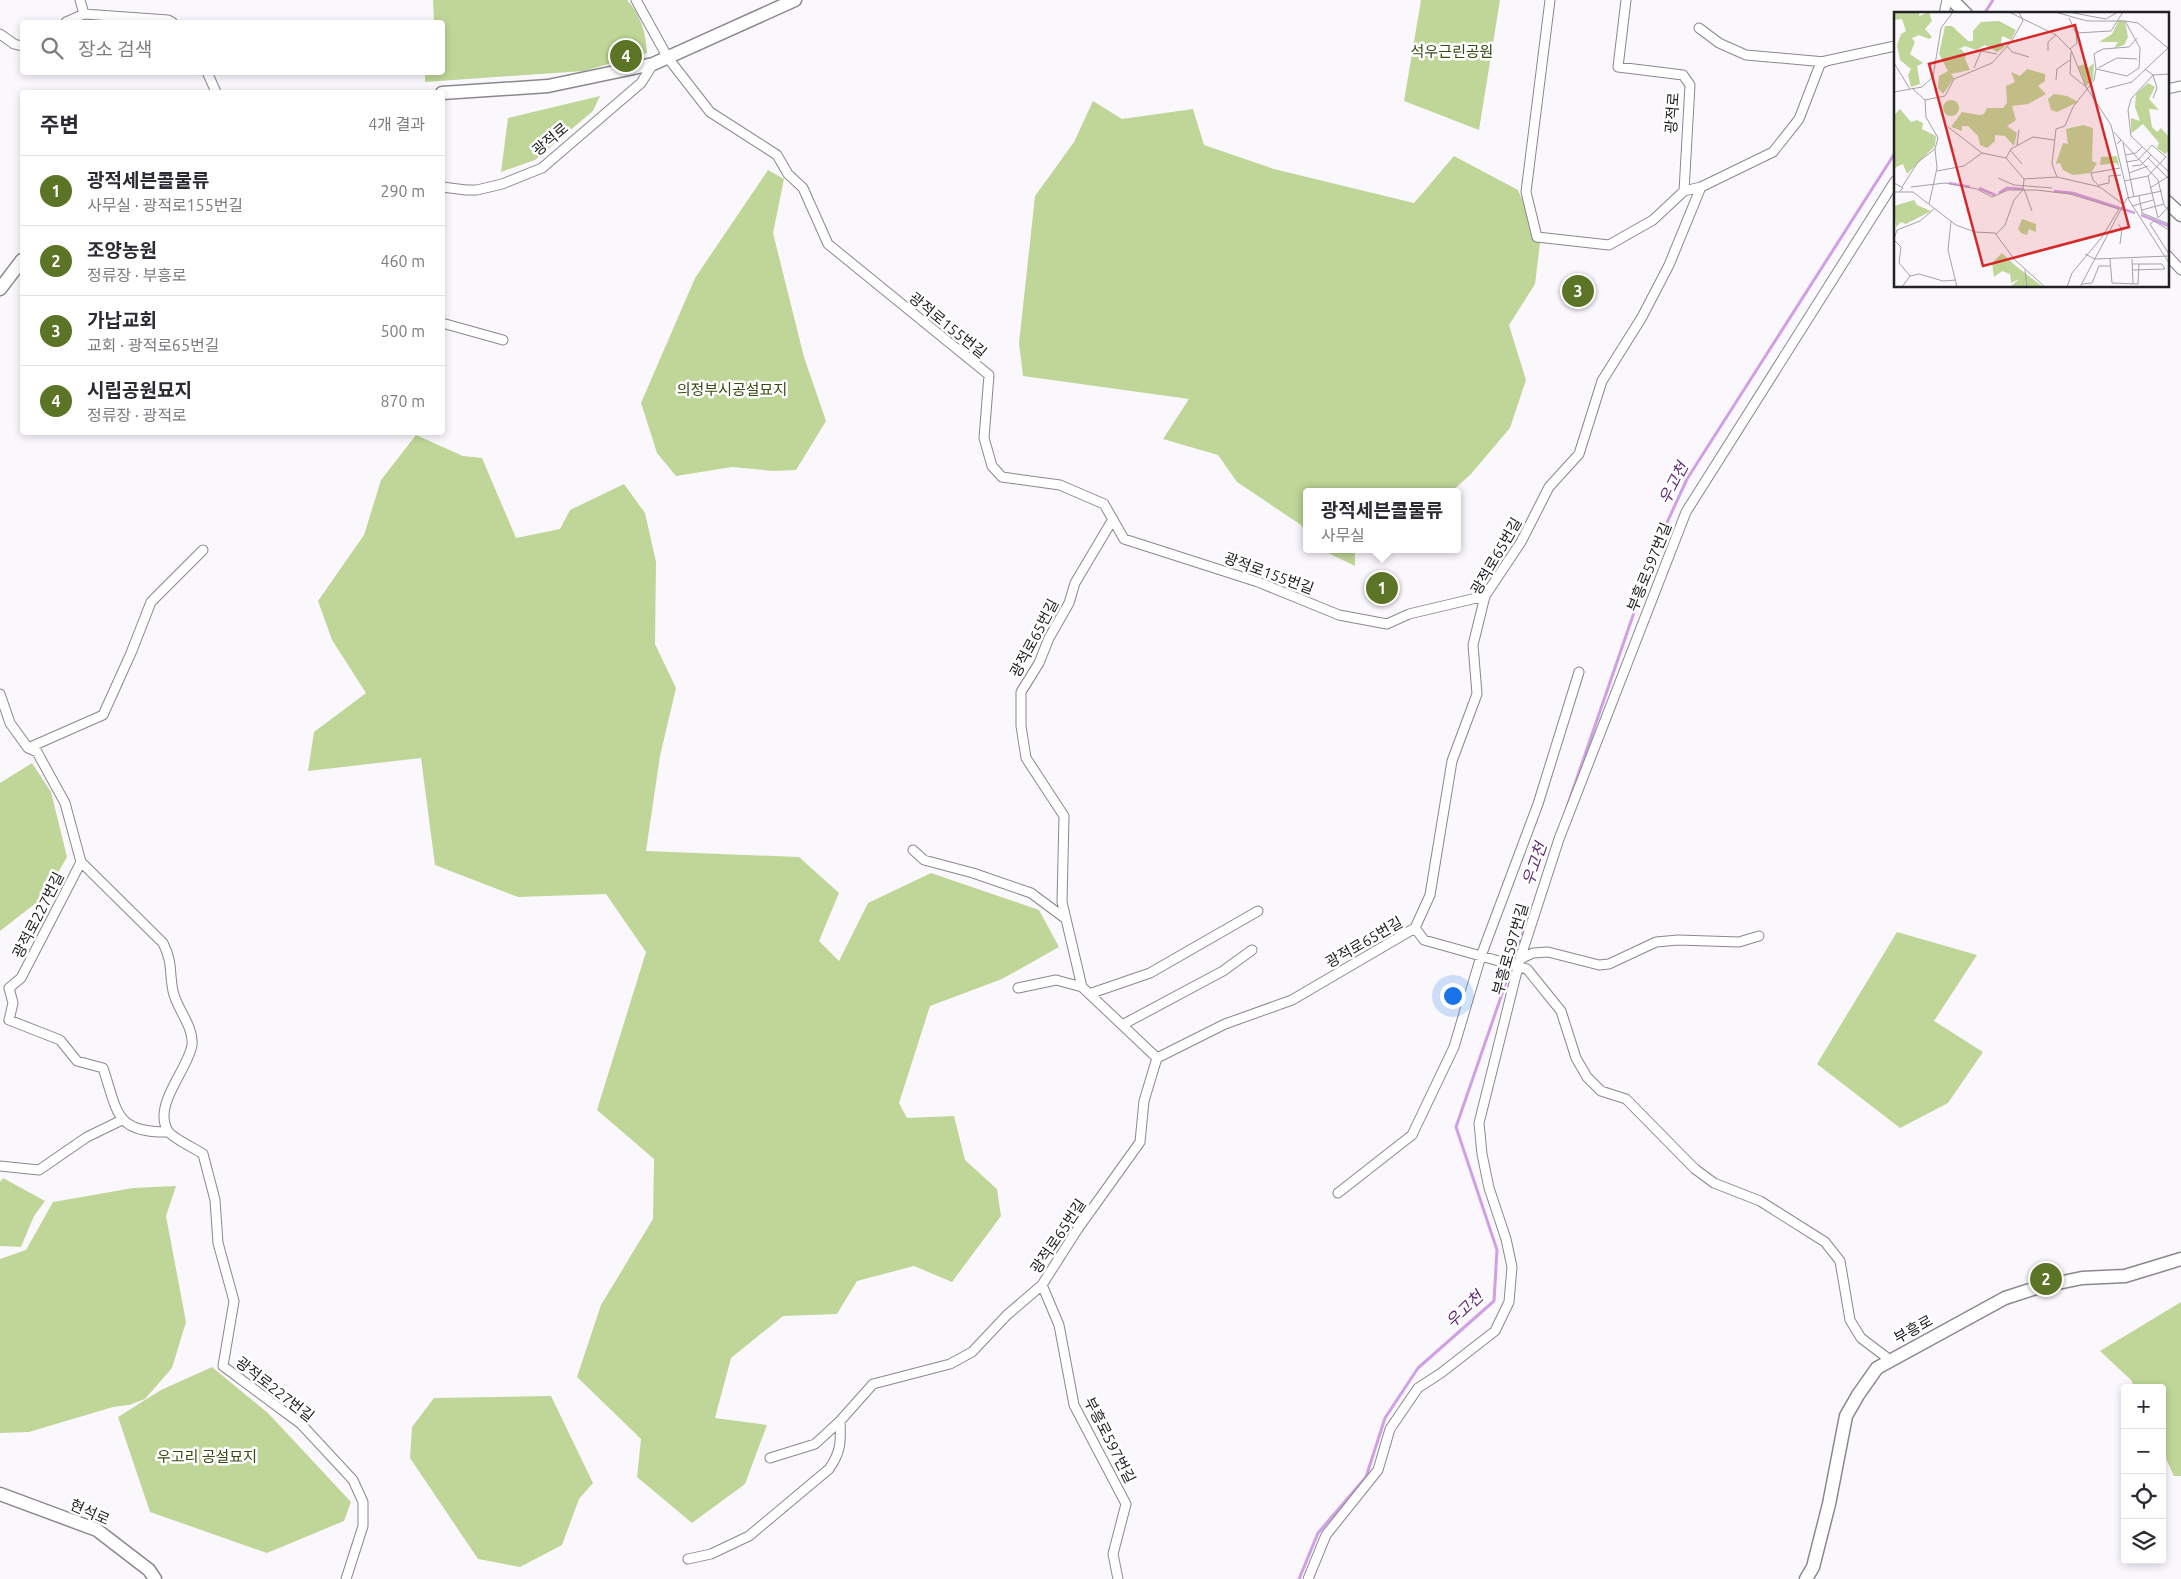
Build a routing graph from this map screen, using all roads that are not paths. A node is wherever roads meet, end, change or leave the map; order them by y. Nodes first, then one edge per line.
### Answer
1 (80, 0) edge
2 (636, 0) edge
3 (795, 0) edge
4 (1550, 0) edge
5 (1626, 0) edge
6 (84, 14) junction
7 (70, 20) edge
8 (168, 20) edge
9 (1699, 28) dead end
10 (0, 34) edge
11 (20, 46) edge
12 (1894, 46) edge
13 (668, 58) junction
14 (1825, 62) junction
15 (654, 64) junction
16 (208, 75) edge
17 (2181, 86) edge
18 (2168, 89) edge
19 (215, 90) edge
20 (445, 93) edge
21 (1894, 183) edge
22 (445, 187) edge
23 (1701, 187) junction
24 (1684, 191) junction
25 (2168, 203) edge
26 (2181, 215) edge
27 (2168, 257) edge
28 (20, 263) edge
29 (2181, 270) edge
30 (0, 288) edge
31 (445, 324) edge
32 (503, 340) dead end
33 (1113, 520) junction
34 (203, 550) dead end
35 (1485, 596) junction
36 (1579, 672) dead end
37 (0, 694) edge
38 (28, 748) junction
39 (913, 850) dead end
40 (81, 862) junction
41 (1258, 911) dead end
42 (1066, 919) junction
43 (1415, 928) junction
44 (1759, 936) dead end
45 (1252, 950) dead end
46 (1483, 957) junction
47 (1517, 964) junction
48 (1082, 987) junction
49 (1018, 988) dead end
50 (1089, 994) junction
51 (1122, 1025) junction
52 (1157, 1058) junction
53 (122, 1120) junction
54 (169, 1132) junction
55 (0, 1166) edge
56 (1338, 1193) dead end
57 (2181, 1259) edge
58 (1042, 1285) junction
59 (1890, 1360) junction
60 (840, 1421) junction
61 (770, 1458) dead end
62 (0, 1494) edge
63 (688, 1559) dead end
64 (155, 1579) edge
65 (346, 1579) edge
66 (1118, 1579) edge
67 (1308, 1579) edge
68 (1806, 1579) edge

1 - 6 street
2 - 13 street
3 - 13 main road
4 - 24 street
5 - 24 street, 광적로
6 - 7 street
6 - 8 street
9 - 14 street
10 - 11 street
12 - 14 street
13 - 15 main road
13 - 33 street, 광적로155번길
14 - 23 street
15 - 20 main road
15 - 22 street, 광적로
16 - 19 street
17 - 18 street
21 - 47 street, 부흥로597번길
23 - 24 street
23 - 35 street, 광적로65번길
25 - 26 main road
27 - 29 street
28 - 30 main road
31 - 32 street
33 - 35 street, 광적로155번길
33 - 42 street, 광적로65번길
34 - 38 street
35 - 43 street, 광적로65번길
36 - 46 street
37 - 38 street, 광적로227번길
38 - 40 street, 광적로227번길
39 - 42 street
40 - 53 street, 광적로227번길
40 - 54 street, 광적로227번길
41 - 50 street
42 - 48 street, 광적로65번길
43 - 46 street
43 - 52 street, 광적로65번길
44 - 47 street
45 - 51 street
46 - 47 street
46 - 56 street
47 - 59 street
47 - 67 street, 부흥로597번길
48 - 49 street
48 - 50 street
50 - 51 street
51 - 52 street
52 - 58 street, 광적로65번길
53 - 54 street
53 - 55 street
54 - 65 street, 광적로227번길
57 - 59 main road, 부흥로
58 - 60 street, 광적로65번길
58 - 66 street, 부흥로597번길
59 - 68 main road, 부흥로
60 - 61 street
60 - 63 street
62 - 64 main road, 현석로

